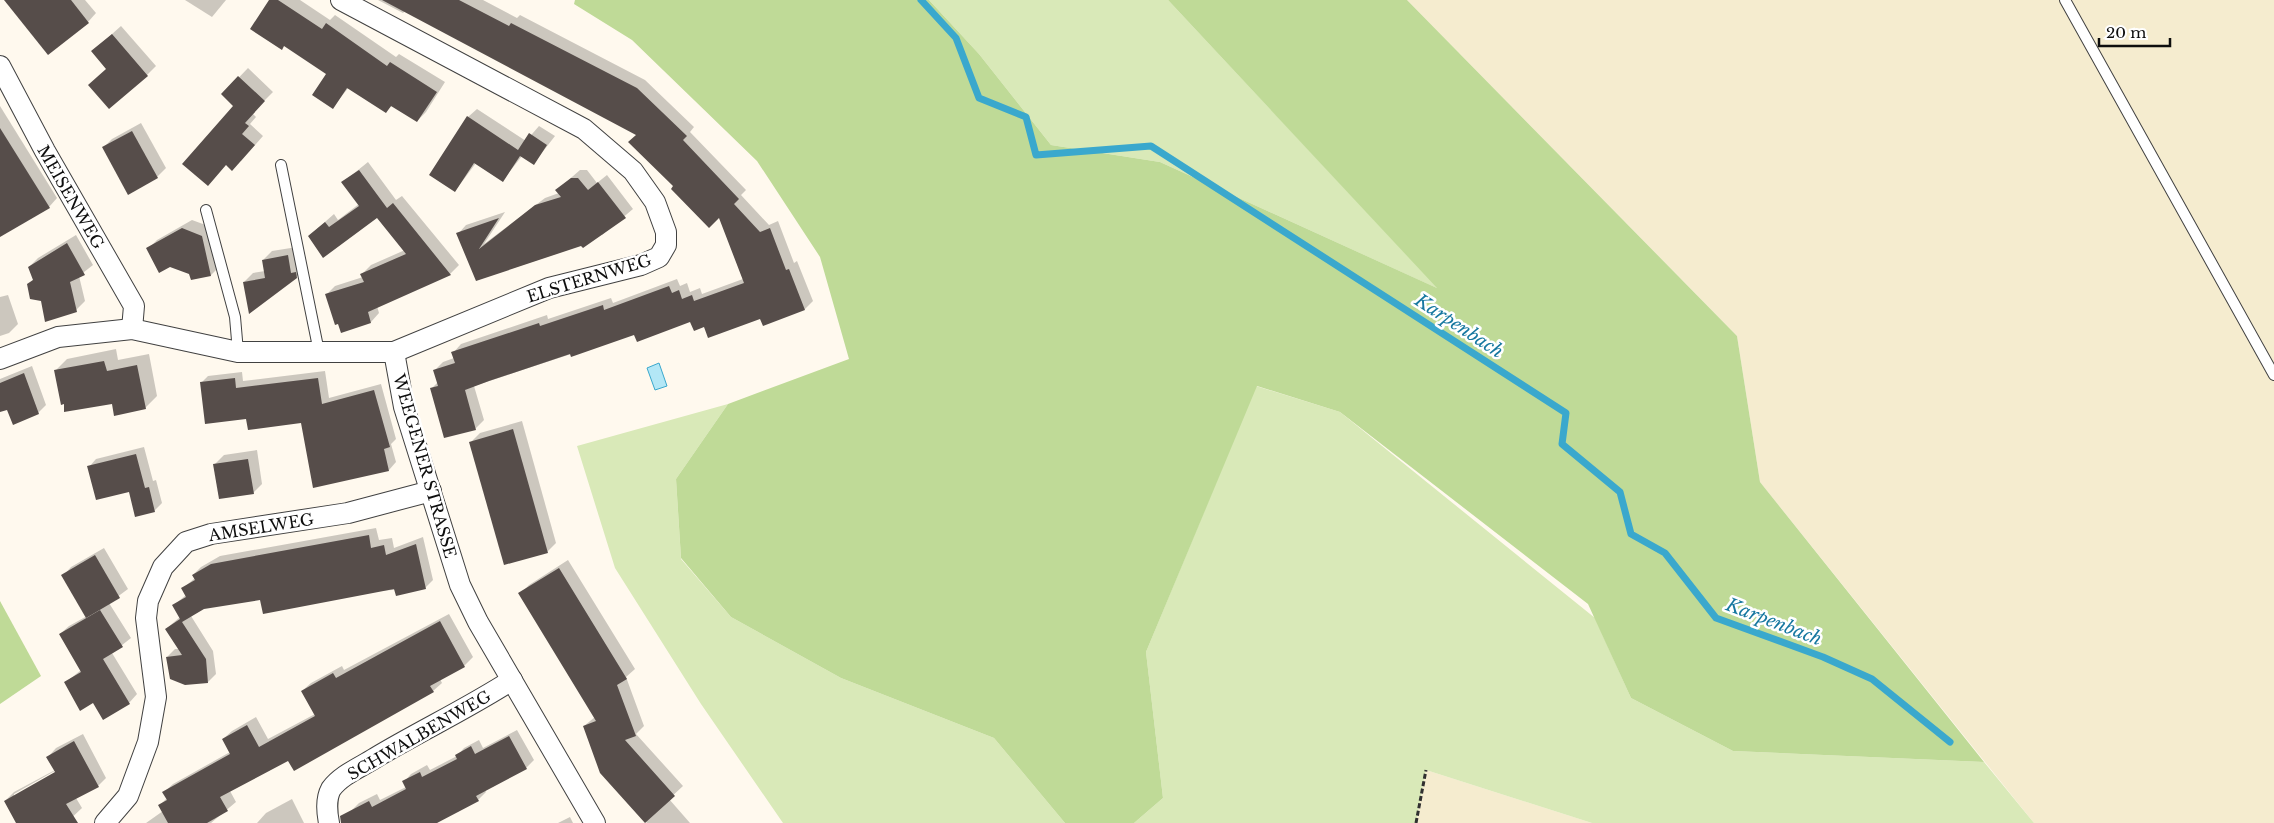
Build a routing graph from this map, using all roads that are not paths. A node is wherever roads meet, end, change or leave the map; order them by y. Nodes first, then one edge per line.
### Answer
1 (340, 0) edge
2 (2065, 0) edge
3 (0, 66) edge
4 (281, 165) dead end
5 (206, 210) dead end
6 (132, 329) junction
7 (238, 352) junction
8 (319, 352) junction
9 (394, 352) junction
10 (0, 359) edge
11 (2274, 375) edge
12 (431, 491) junction
13 (512, 680) junction
14 (105, 823) edge
15 (328, 823) edge
16 (595, 823) edge

1 - 9 street, ELSTERNWEG
2 - 11 lane
3 - 6 street, MEISENWEG
4 - 8 lane
5 - 7 lane
6 - 7 street, WEEGENER STRASSE
6 - 10 street, WEEGENER STRASSE
7 - 8 street, WEEGENER STRASSE
8 - 9 street, WEEGENER STRASSE
9 - 12 street, WEEGENER STRASSE
12 - 13 street, WEEGENER STRASSE
12 - 14 street, AMSELWEG
13 - 15 street, SCHWALBENWEG
13 - 16 street, WEEGENER STRASSE

